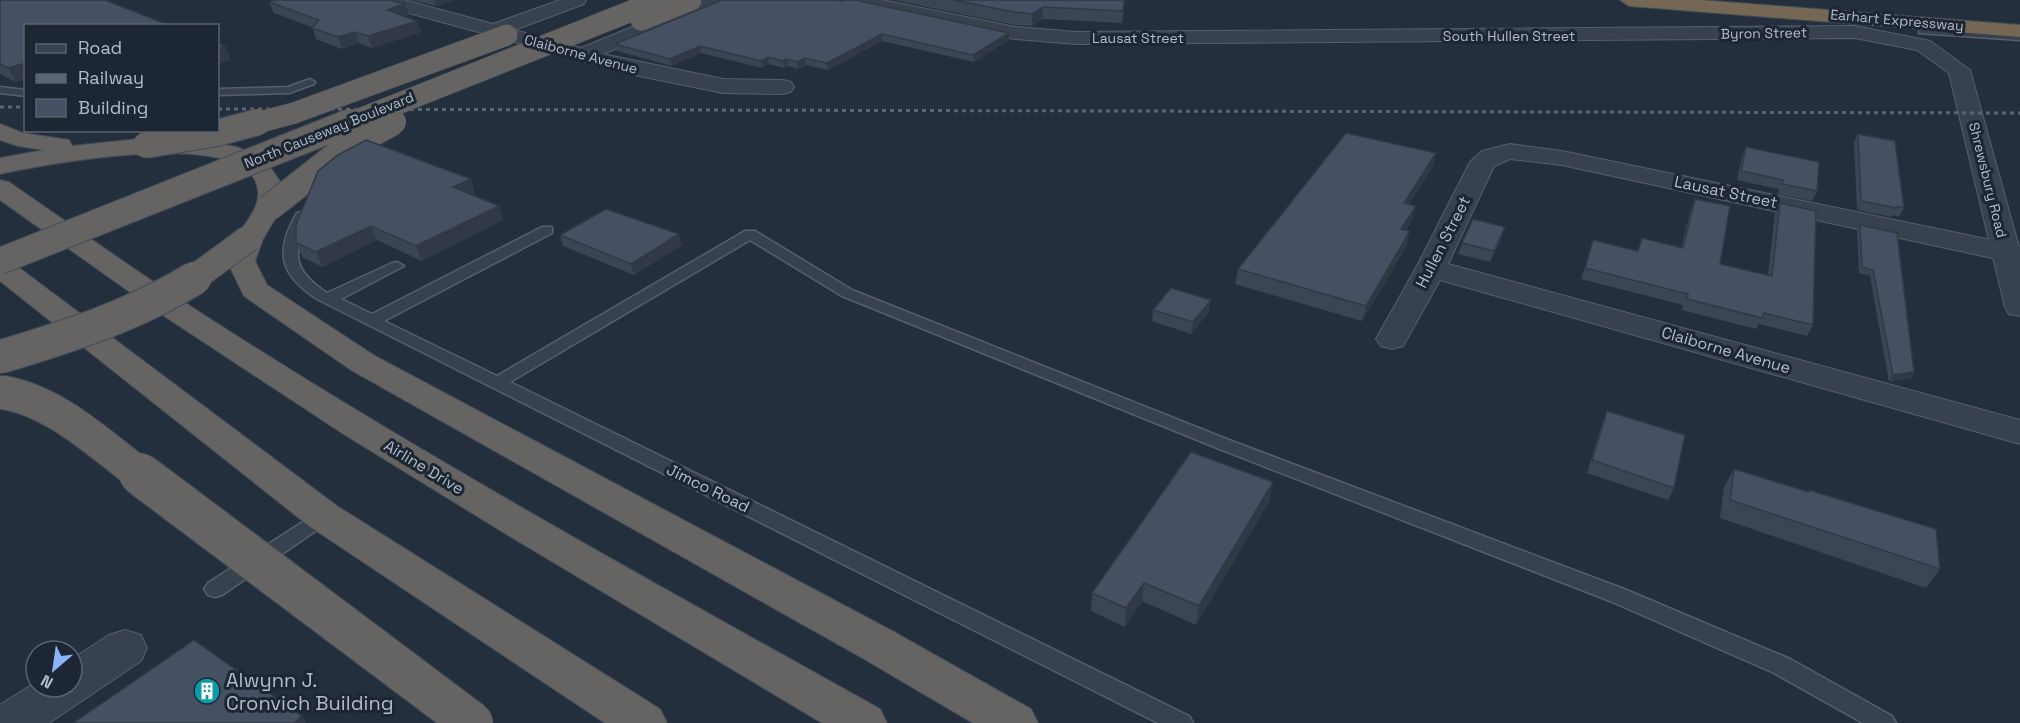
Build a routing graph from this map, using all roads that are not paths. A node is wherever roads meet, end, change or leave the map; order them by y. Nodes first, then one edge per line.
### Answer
1 (383, 0) edge
2 (577, 0) edge
3 (602, 0) edge
4 (629, 0) edge
5 (658, 0) edge
6 (691, 0) edge
7 (714, 0) edge
8 (855, 0) edge
9 (1629, 0) edge
10 (1812, 0) edge
11 (2020, 18) edge
12 (1923, 31) dead end
13 (2020, 31) edge
14 (1596, 35) joint
15 (1423, 36) joint
16 (2020, 37) edge
17 (494, 41) junction
18 (584, 54) junction
19 (1959, 61) joint
20 (310, 82) dead end
21 (783, 87) dead end
22 (0, 90) edge
23 (219, 92) edge
24 (24, 93) edge
25 (0, 131) edge
26 (146, 145) junction
27 (89, 149) junction
28 (1501, 152) joint
29 (0, 166) edge
30 (0, 188) edge
31 (269, 208) junction
32 (302, 216) edge
33 (547, 230) dead end
34 (249, 238) junction
35 (0, 244) edge
36 (2013, 253) edge
37 (0, 261) edge
38 (397, 266) dead end
39 (0, 267) edge
40 (1431, 268) junction
41 (328, 300) junction
42 (2020, 307) edge
43 (371, 321) junction
44 (1392, 339) dead end
45 (0, 357) edge
46 (497, 383) junction
47 (0, 392) edge
48 (2020, 432) edge
49 (323, 516) junction
50 (215, 589) dead end
51 (125, 648) dead end
52 (84, 675) edge
53 (48, 699) edge
54 (11, 723) edge
55 (472, 723) edge
56 (644, 723) edge
57 (863, 723) edge
58 (1014, 723) edge
59 (1181, 723) edge
60 (1884, 723) edge

1 - 17 street, Claiborne Avenue
2 - 17 street
3 - 26 highway, bridge
4 - 17 highway, North Causeway Boulevard
5 - 37 highway, North Causeway Boulevard, bridge
6 - 31 highway, bridge
7 - 18 street
8 - 15 street, Lausat Street
9 - 13 highway, Earhart Expressway
10 - 11 highway, Earhart Expressway
12 - 16 lane
14 - 15 street, South Hullen Street
14 - 19 street, Byron Street
17 - 18 street, Claiborne Avenue
17 - 35 highway, North Causeway Boulevard
18 - 21 street, Claiborne Avenue
19 - 36 street, Shrewsbury Road
20 - 23 lane
22 - 24 lane
25 - 27 highway
26 - 27 highway
26 - 31 highway, bridge
27 - 29 highway
28 - 36 street, Lausat Street
28 - 40 street, Hullen Street
30 - 57 highway, Airline Drive
31 - 34 highway
32 - 41 lane, Jimco Road
33 - 43 lane
34 - 45 highway, bridge
34 - 58 highway
36 - 42 street, Shrewsbury Road
38 - 41 lane
39 - 49 highway
40 - 44 street, Hullen Street
40 - 48 street, Claiborne Avenue
41 - 43 lane, Jimco Road
43 - 46 lane, Jimco Road
46 - 59 lane, Jimco Road
46 - 60 lane
47 - 55 highway, bridge
49 - 50 lane
49 - 56 highway
51 - 52 street
53 - 54 street

